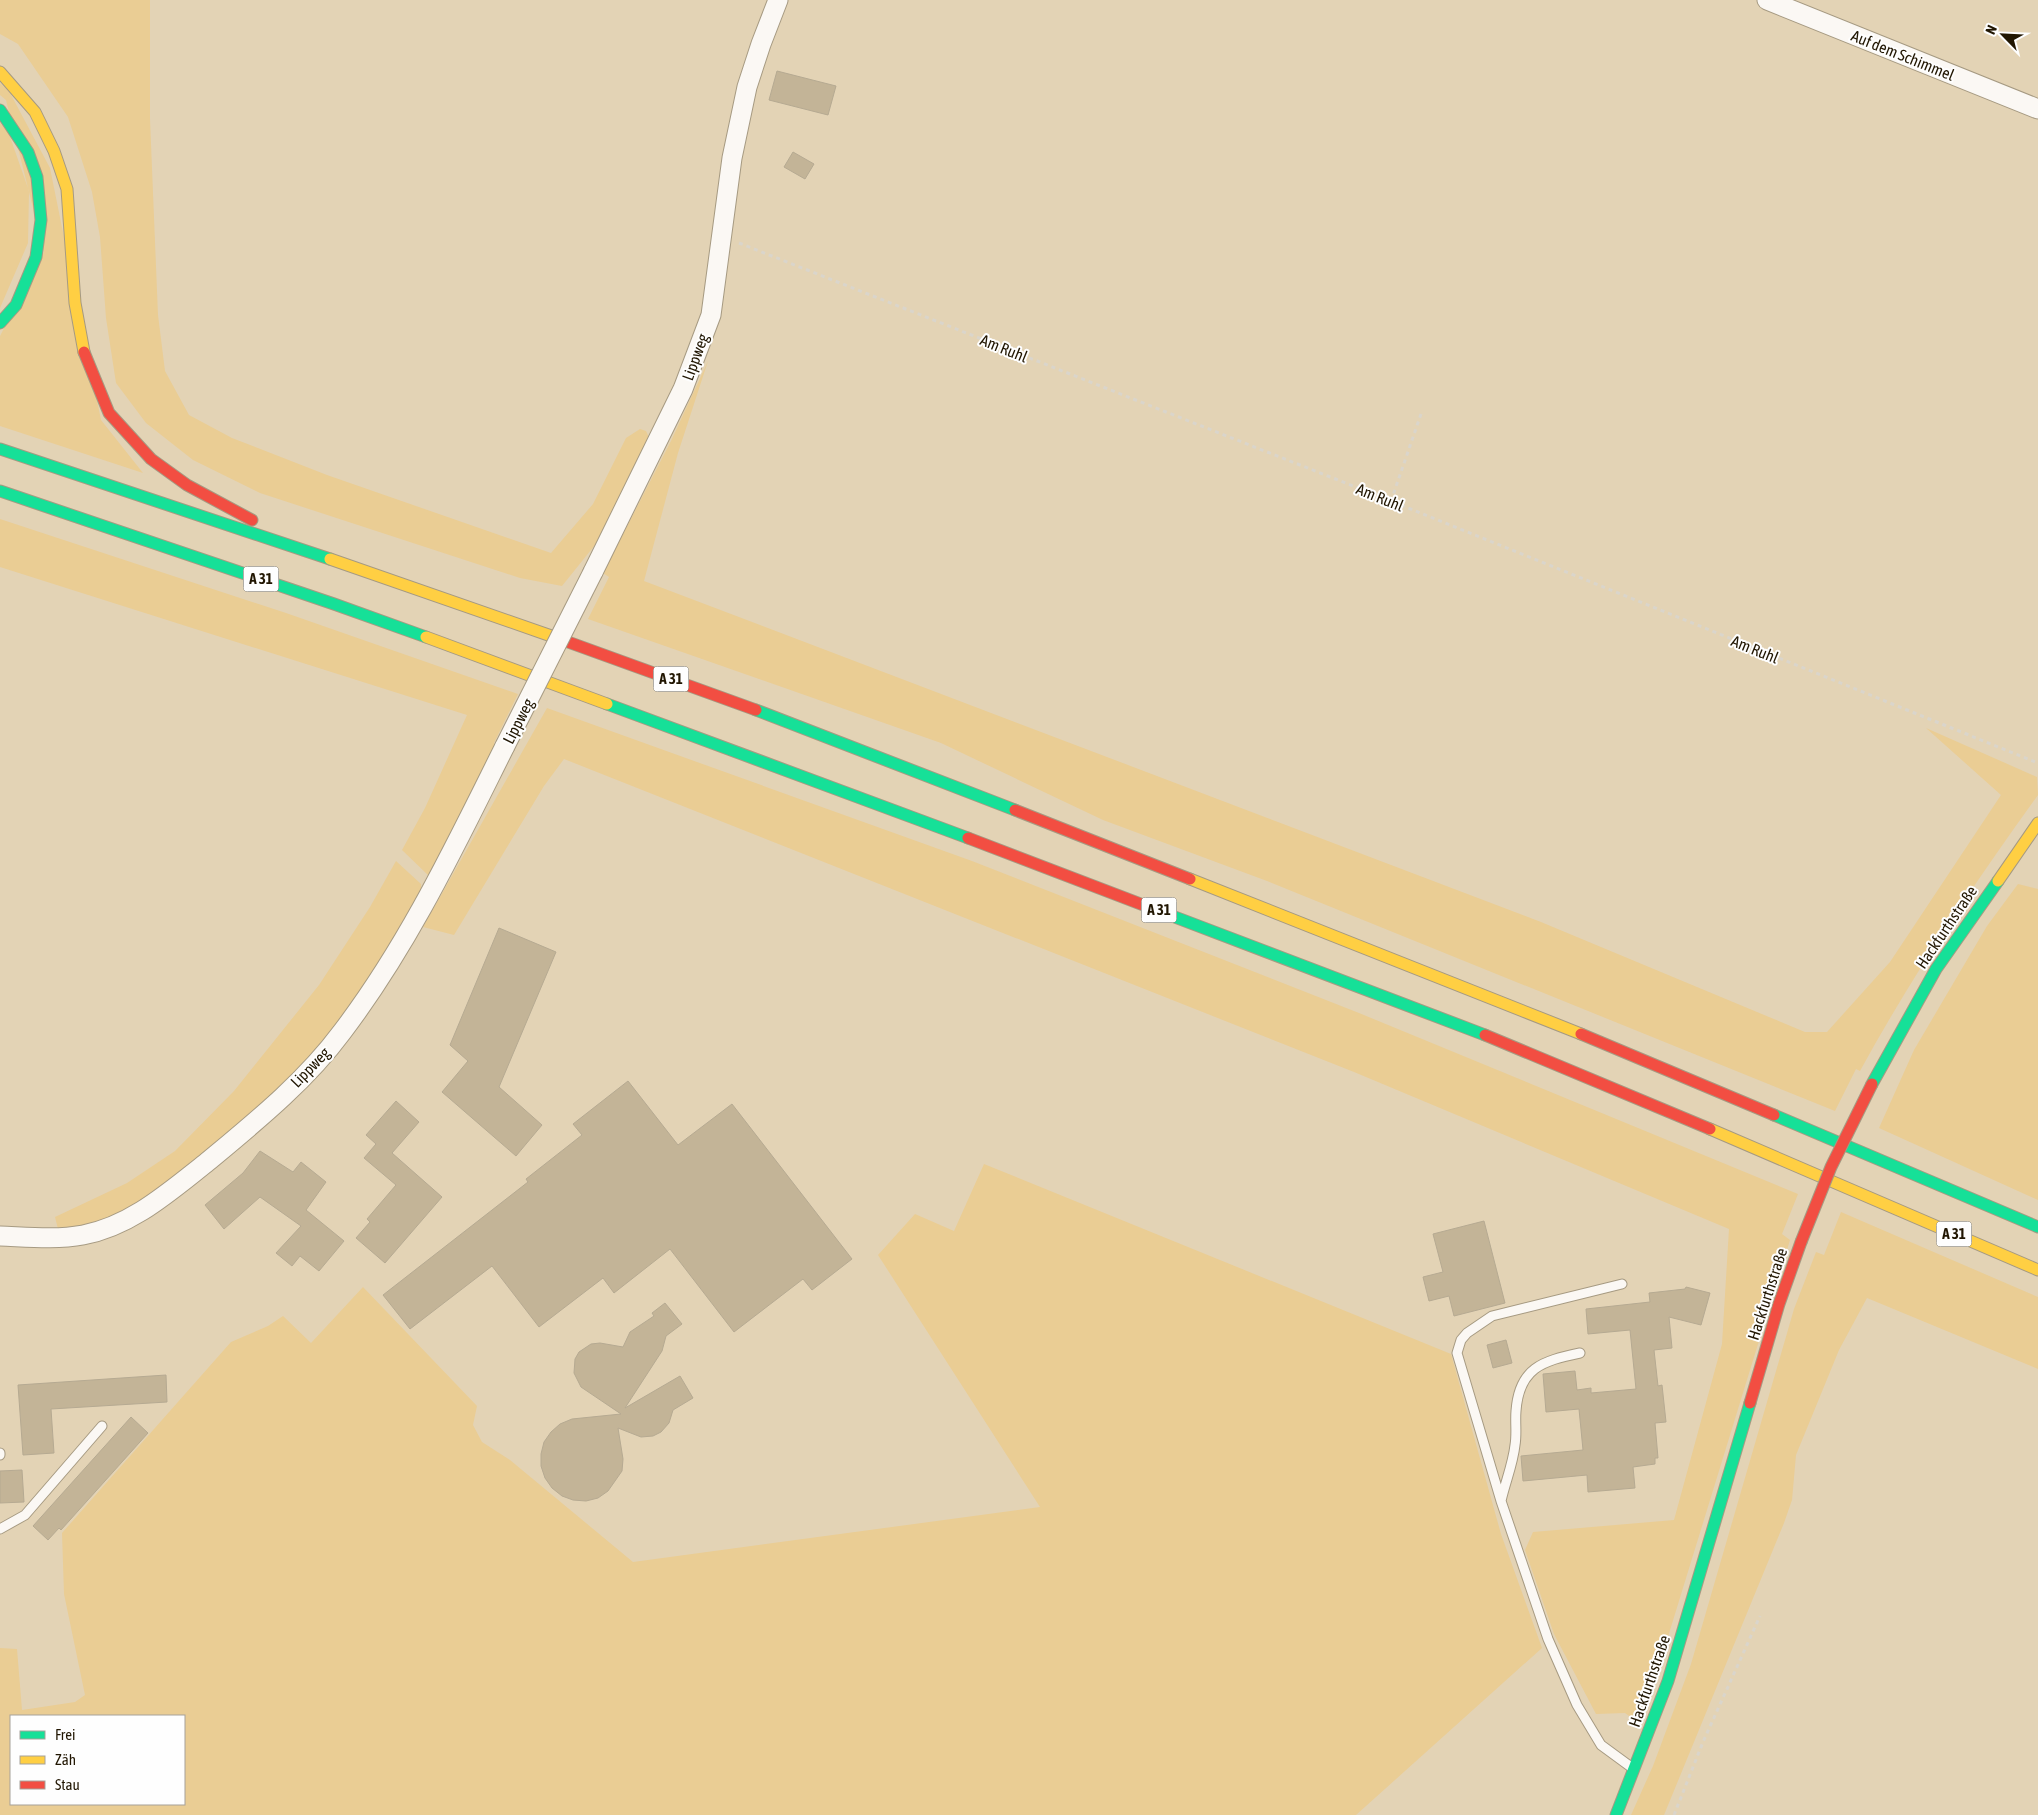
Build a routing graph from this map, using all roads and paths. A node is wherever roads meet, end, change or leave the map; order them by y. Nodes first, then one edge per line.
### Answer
1 (778, 0) edge
2 (1768, 0) edge
3 (0, 72) edge
4 (2038, 109) edge
5 (0, 110) edge
6 (720, 235) junction
7 (0, 323) edge
8 (1421, 414) dead end
9 (0, 449) edge
10 (0, 491) edge
11 (1391, 501) junction
12 (271, 538) junction
13 (2038, 763) edge
14 (2038, 823) edge
15 (2038, 1227) edge
16 (0, 1236) edge
17 (2038, 1270) edge
18 (1622, 1284) dead end
19 (1580, 1353) dead end
20 (102, 1426) dead end
21 (1501, 1501) junction
22 (0, 1528) edge
23 (1760, 1616) dead end
24 (1635, 1770) junction
25 (1616, 1815) edge
26 (1674, 1815) edge

1 - 6 street, Lippweg
2 - 4 street, Auf dem Schimmel
3 - 12 main road
5 - 7 main road
6 - 11 path, Am Ruhl
6 - 16 street, Lippweg, bridge
8 - 11 path
9 - 12 main road, A 31
10 - 17 main road, A 31
11 - 13 path, Am Ruhl
12 - 15 main road, A 31
14 - 24 main road, Hackfurthstraße, bridge
18 - 21 lane
19 - 21 lane
20 - 22 lane
21 - 24 lane
23 - 26 path
24 - 25 main road, Hackfurthstraße

